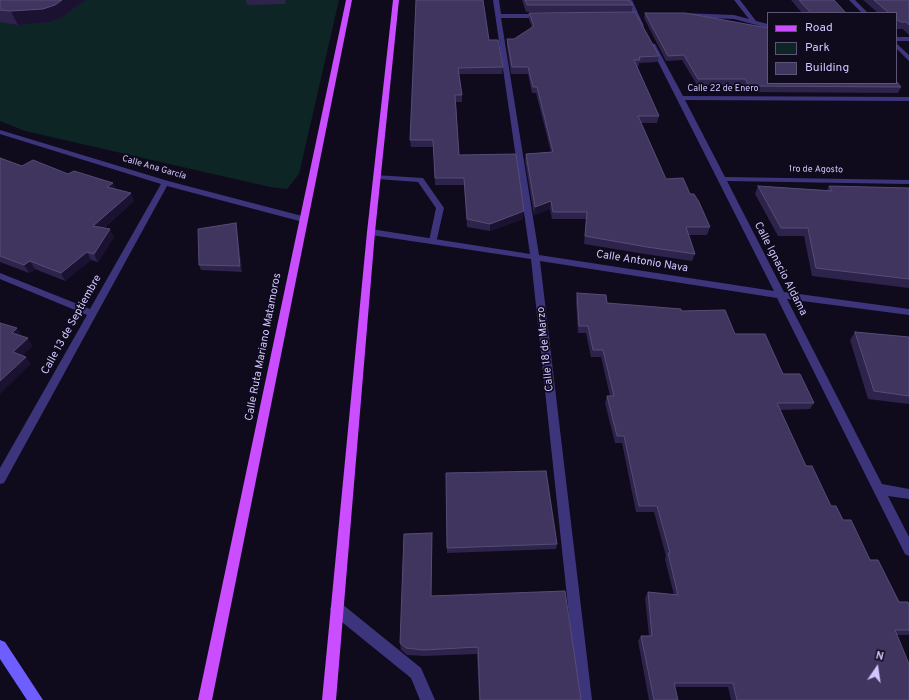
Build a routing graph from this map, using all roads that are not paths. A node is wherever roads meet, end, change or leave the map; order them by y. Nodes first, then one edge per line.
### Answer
1 (349, 0) edge
2 (396, 0) edge
3 (496, 0) edge
4 (629, 0) edge
5 (737, 0) edge
6 (852, 0) edge
7 (864, 12) edge
8 (676, 15) edge
9 (499, 16) junction
10 (545, 16) edge
11 (754, 22) junction
12 (767, 26) edge
13 (897, 39) edge
14 (909, 39) edge
15 (897, 46) edge
16 (909, 59) edge
17 (681, 98) junction
18 (909, 99) edge
19 (0, 132) edge
20 (377, 177) junction
21 (722, 179) junction
22 (909, 182) edge
23 (165, 183) junction
24 (303, 219) junction
25 (371, 232) junction
26 (433, 241) junction
27 (535, 257) junction
28 (0, 276) edge
29 (780, 295) junction
30 (909, 312) edge
31 (92, 313) junction
32 (0, 479) edge
33 (878, 489) junction
34 (909, 494) edge
35 (909, 550) edge
36 (337, 609) junction
37 (0, 647) edge
38 (36, 700) edge
39 (205, 700) edge
40 (329, 700) edge
41 (428, 700) edge
42 (585, 700) edge

1 - 24 main road, Calle Ruta Mariano Matamoros
2 - 20 main road
3 - 9 street, Calle 18 de Marzo
4 - 17 street, Calle Ignacio Aldama
5 - 11 street
6 - 7 street
8 - 11 street
9 - 10 street
9 - 27 street, Calle 18 de Marzo
11 - 12 street
13 - 14 street
15 - 16 street
17 - 18 street, Calle 22 de Enero
17 - 21 street, Calle Ignacio Aldama
19 - 23 street, Calle Ana García
20 - 25 main road
20 - 26 street
21 - 22 street, 1ro de Agosto
21 - 29 street, Calle Ignacio Aldama
23 - 24 street, Calle Ana García
23 - 31 street, Calle 13 de Septiembre
24 - 39 main road, Calle Ruta Mariano Matamoros
25 - 26 street, Calle Antonio Nava
25 - 36 main road
26 - 27 street, Calle Antonio Nava
27 - 29 street, Calle Antonio Nava
27 - 42 street, Calle 18 de Marzo
28 - 31 street
29 - 30 street, Calle Antonio Nava
29 - 33 street, Calle Ignacio Aldama
31 - 32 street, Calle 13 de Septiembre
33 - 34 street
33 - 35 street, Calle Ignacio Aldama
36 - 40 main road
36 - 41 street
37 - 38 main road

